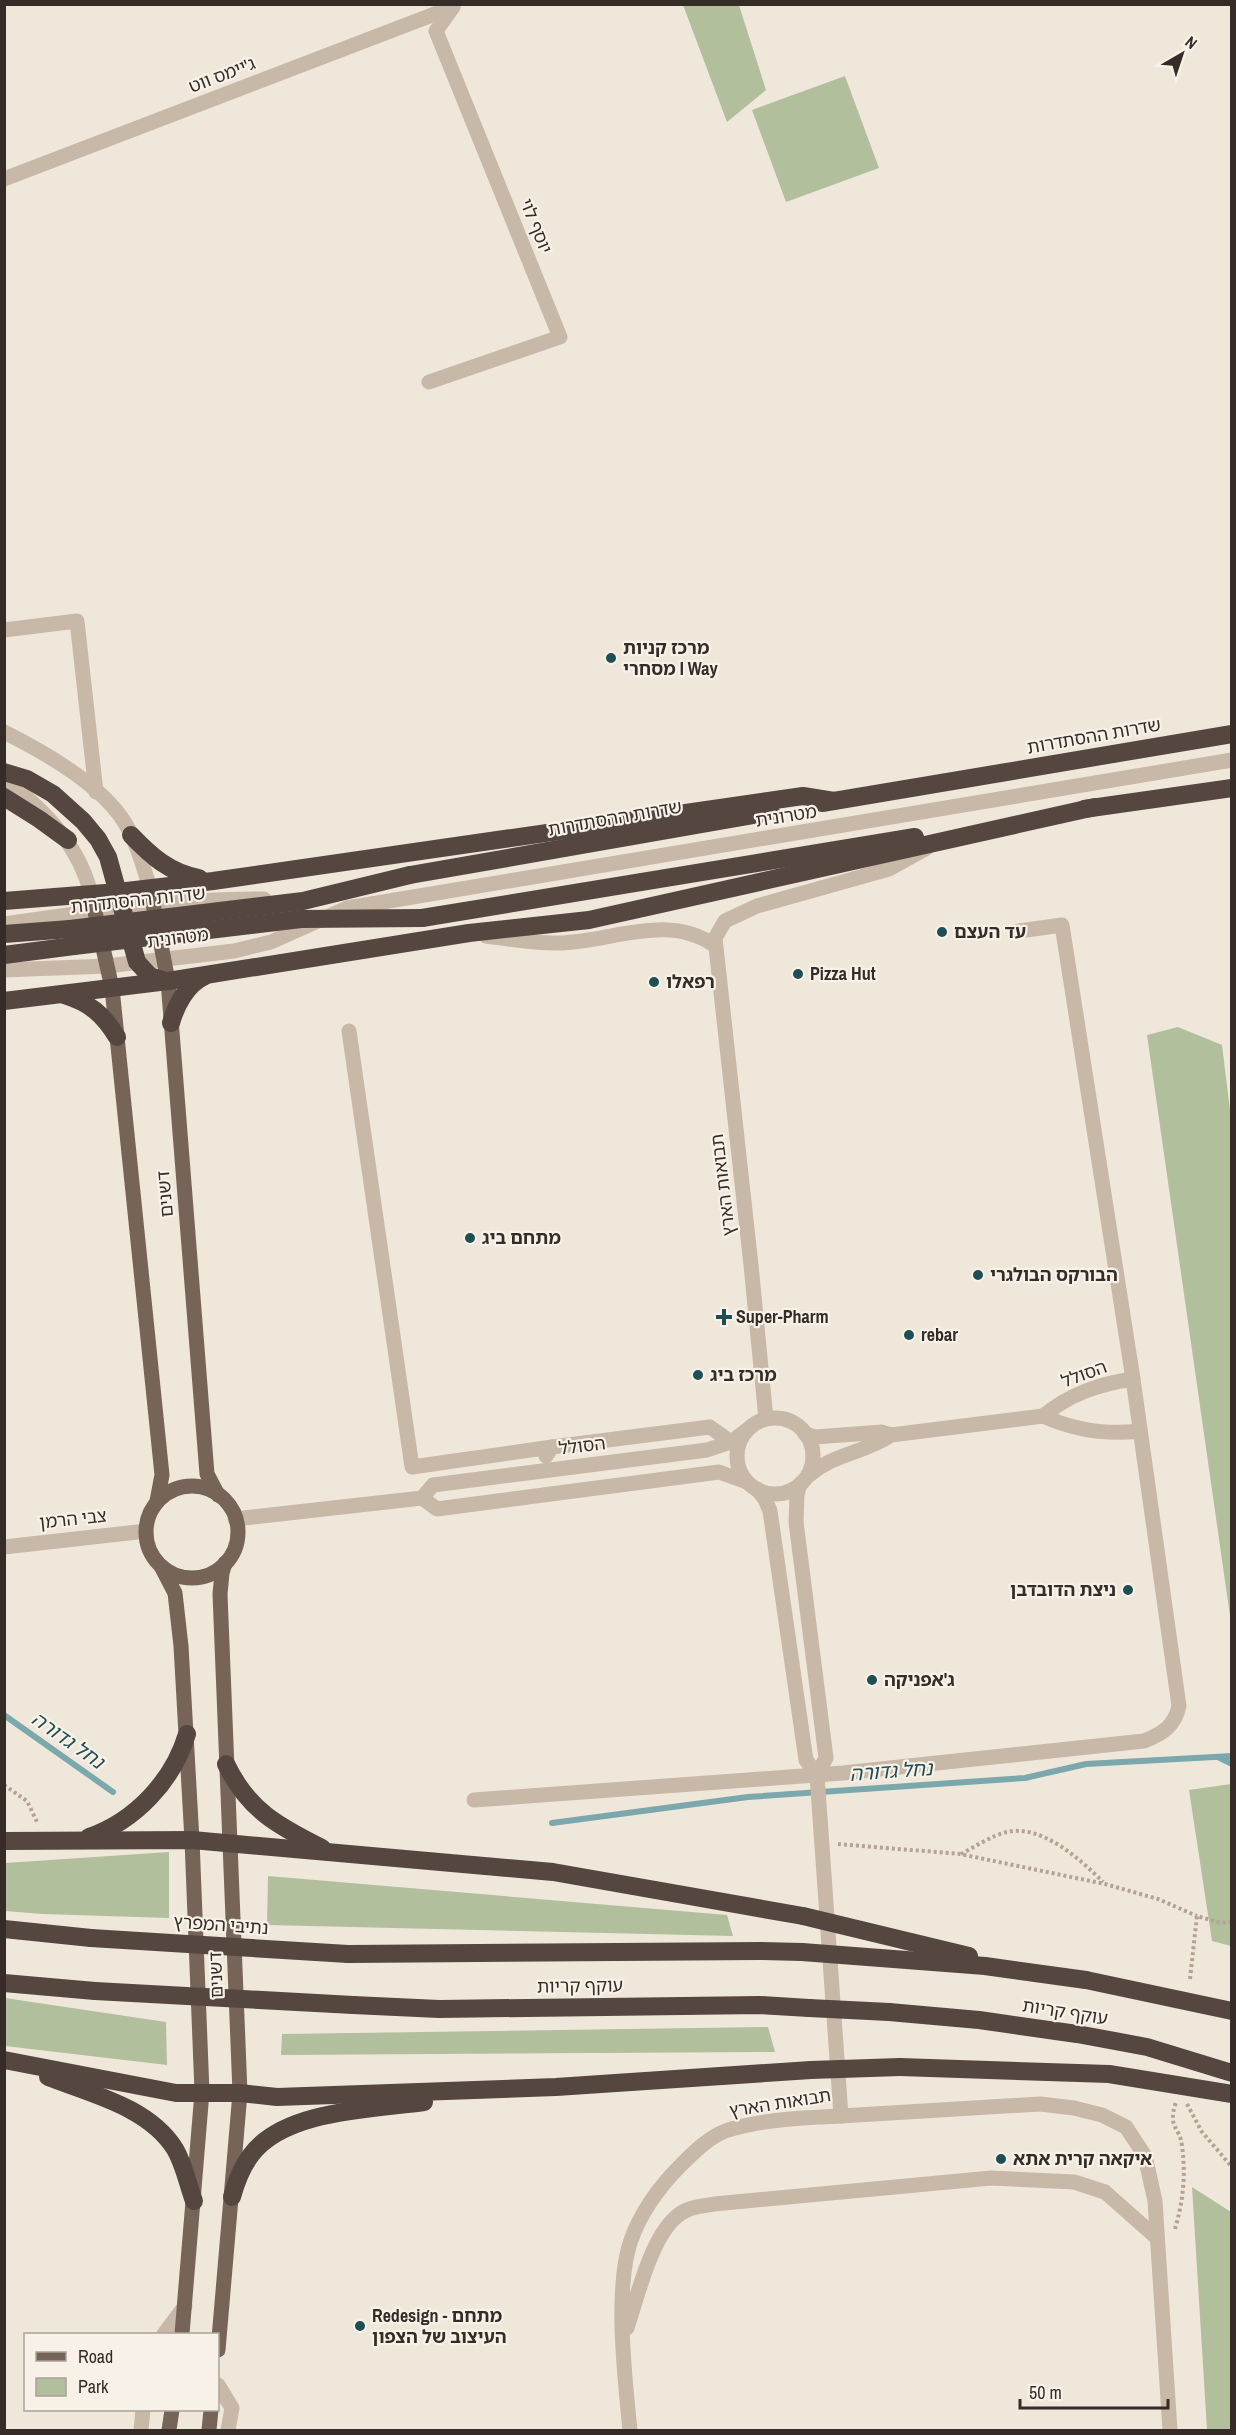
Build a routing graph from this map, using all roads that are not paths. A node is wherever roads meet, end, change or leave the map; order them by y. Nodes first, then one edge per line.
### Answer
1 (453, 6) edge
2 (4, 179) edge
3 (429, 382) dead end
4 (4, 630) edge
5 (4, 732) edge
6 (1232, 734) edge
7 (1232, 760) edge
8 (4, 772) edge
9 (4, 780) edge
10 (1232, 788) edge
11 (96, 792) junction
12 (4, 797) edge
13 (834, 801) junction
14 (1095, 807) junction
15 (131, 835) junction
16 (68, 840) junction
17 (931, 846) junction
18 (213, 881) junction
19 (152, 896) junction
20 (119, 900) junction
21 (4, 901) edge
22 (93, 903) junction
23 (347, 908) junction
24 (4, 924) edge
25 (1019, 931) dead end
26 (4, 934) edge
27 (465, 934) junction
28 (715, 946) junction
29 (4, 955) edge
30 (164, 959) junction
31 (137, 962) junction
32 (107, 966) junction
33 (4, 970) edge
34 (206, 975) junction
35 (168, 981) junction
36 (112, 988) junction
37 (59, 994) junction
38 (4, 1001) edge
39 (171, 1023) junction
40 (349, 1031) dead end
41 (117, 1037) junction
42 (1133, 1379) junction
43 (1043, 1416) junction
44 (766, 1419) junction
45 (747, 1430) junction
46 (1140, 1431) junction
47 (806, 1434) junction
48 (891, 1435) junction
49 (731, 1442) junction
50 (552, 1447) junction
51 (536, 1472) junction
52 (804, 1480) junction
53 (752, 1485) junction
54 (218, 1495) junction
55 (422, 1498) junction
56 (158, 1501) junction
57 (236, 1519) junction
58 (146, 1531) junction
59 (4, 1547) edge
60 (225, 1563) junction
61 (161, 1566) junction
62 (187, 1734) junction
63 (226, 1764) junction
64 (818, 1779) junction
65 (474, 1800) dead end
66 (79, 1840) junction
67 (192, 1840) junction
68 (4, 1841) edge
69 (230, 1842) junction
70 (334, 1854) junction
71 (4, 1929) edge
72 (348, 1954) joint
73 (1046, 1975) junction
74 (4, 1983) edge
75 (1232, 2011) edge
76 (4, 2061) edge
77 (1232, 2073) edge
78 (518, 2089) junction
79 (202, 2092) junction
80 (240, 2093) junction
81 (1232, 2094) edge
82 (841, 2116) junction
83 (231, 2197) junction
84 (194, 2201) junction
85 (1157, 2238) junction
86 (185, 2306) junction
87 (165, 2333) edge
88 (182, 2333) edge
89 (219, 2337) edge
90 (624, 2338) junction
91 (219, 2387) edge
92 (143, 2411) edge
93 (172, 2411) edge
94 (211, 2411) edge
95 (141, 2430) edge
96 (169, 2430) edge
97 (209, 2430) edge
98 (228, 2430) edge
99 (630, 2430) edge
100 (1170, 2430) edge

1 - 2 street, ג'יימס ווט
1 - 3 street, יוסף לוי
4 - 11 street
5 - 11 street
6 - 13 highway, שדרות ההסתדרות
7 - 23 street, מטרונית
8 - 20 highway
9 - 16 street
10 - 14 highway
11 - 15 street
12 - 16 highway
13 - 18 highway
13 - 26 highway, שדרות ההסתדרות, bridge
14 - 17 highway
14 - 29 highway, bridge
15 - 18 highway
15 - 19 street
16 - 22 street
17 - 27 highway
17 - 28 street
18 - 19 highway
19 - 20 highway
19 - 23 street, מטרונית
19 - 30 main road, דשנים
20 - 22 highway
20 - 31 highway
21 - 22 highway
22 - 24 street
22 - 32 main road, דשנים
23 - 30 street, מטרונית
25 - 42 street
27 - 28 street
27 - 34 highway
28 - 44 street, תבואות הארץ
30 - 31 street, מטרונית
30 - 35 main road, דשנים
31 - 32 street, מטרונית
31 - 35 highway
32 - 33 street, מטרונית
32 - 36 main road, דשנים
34 - 35 highway
34 - 39 highway
35 - 36 highway
35 - 39 main road, דשנים
36 - 37 highway
36 - 41 main road, דשנים
37 - 38 highway
37 - 41 highway
39 - 54 main road, דשנים
40 - 50 street
41 - 56 main road, דשנים
42 - 43 street, הסולל
42 - 46 street, הסולל
43 - 46 street, הסולל
43 - 48 street, הסולל
44 - 45 street
44 - 47 street
45 - 49 street, הסולל
45 - 53 street
46 - 64 street
47 - 48 street, הסולל
47 - 52 street
48 - 52 street, הסולל
49 - 50 street
49 - 51 street, הסולל
50 - 51 street
51 - 55 street, הסולל
52 - 53 street
52 - 64 street, תבואות הארץ
53 - 55 street, הסולל
53 - 64 street, תבואות הארץ
54 - 56 main road
54 - 57 main road
55 - 57 street, הסולל
56 - 58 main road
57 - 60 main road
58 - 59 street, צבי הרמן
58 - 61 main road
60 - 61 main road
60 - 63 main road, דשנים
61 - 62 main road, דשנים
62 - 66 highway
62 - 67 main road, דשנים
63 - 69 main road, דשנים
63 - 70 highway
64 - 65 street
64 - 82 street, תבואות הארץ
66 - 67 highway
66 - 68 highway
67 - 69 highway
67 - 79 main road, דשנים
69 - 70 highway
69 - 80 main road, דשנים
70 - 73 highway, bridge
71 - 72 highway, נתיבי המפרץ, bridge
72 - 73 highway, עוקף קריות, bridge
73 - 75 highway, עוקף קריות, bridge
74 - 77 highway, עוקף קריות, bridge
76 - 79 highway
76 - 84 highway
78 - 80 highway
78 - 81 highway, bridge
78 - 83 highway
79 - 80 highway
79 - 84 main road, דשנים
80 - 83 main road, דשנים
82 - 85 street
82 - 90 street, תבואות הארץ
83 - 89 main road, דשנים
84 - 86 main road, דשנים
85 - 90 street
85 - 100 street
86 - 87 street
86 - 88 main road, דשנים
90 - 99 street, תבואות הארץ
91 - 98 street
92 - 95 street
93 - 96 main road
94 - 97 main road

